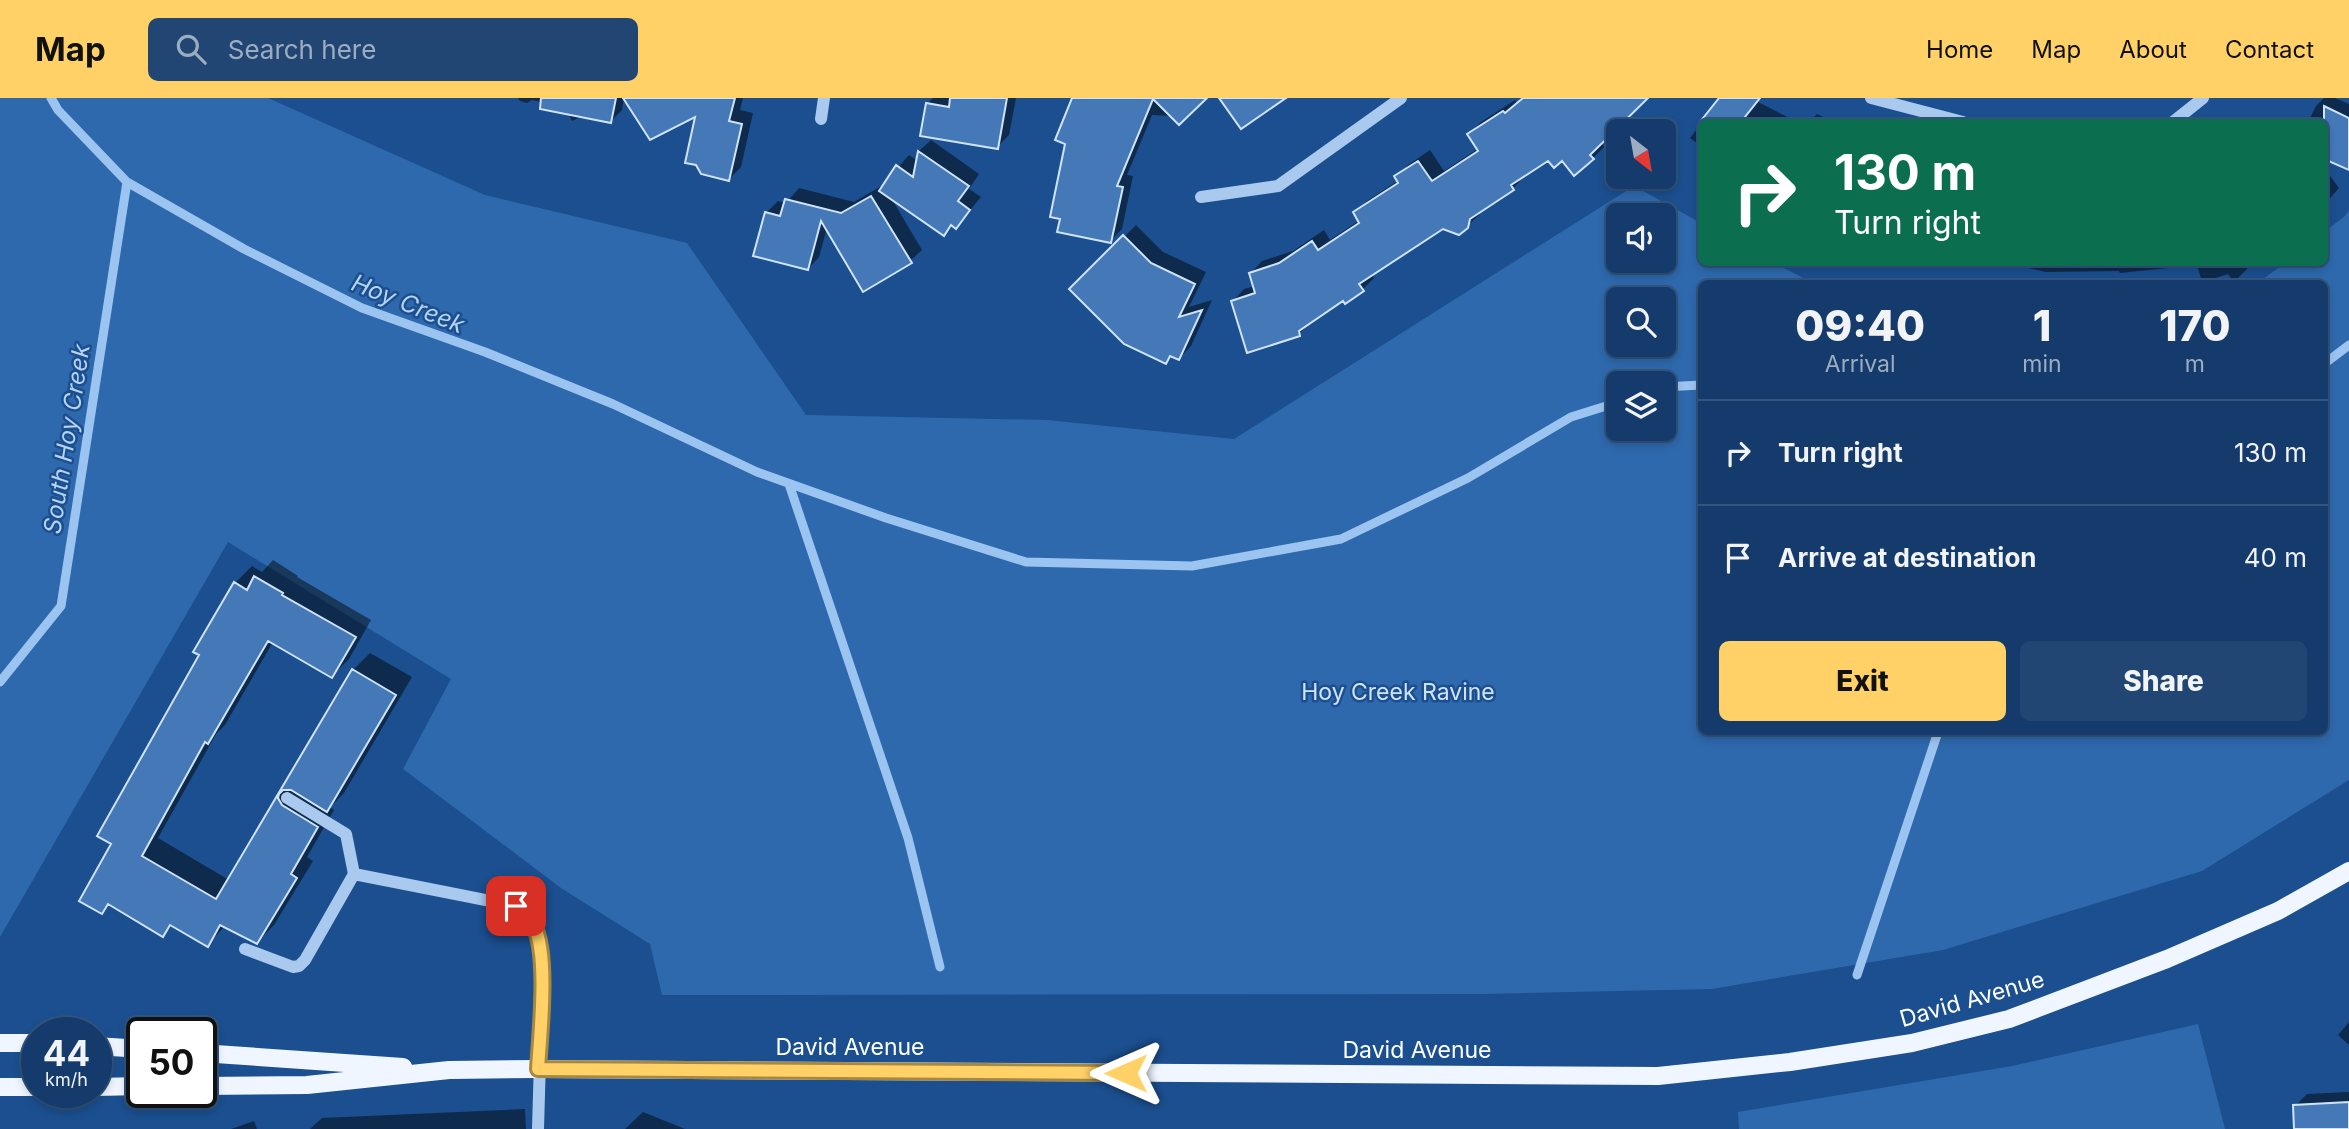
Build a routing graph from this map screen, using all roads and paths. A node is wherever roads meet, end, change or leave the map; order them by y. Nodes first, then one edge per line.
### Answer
1 (824, 98) edge
2 (1401, 98) edge
3 (1871, 98) edge
4 (2203, 98) edge
5 (821, 119) dead end
6 (1952, 119) edge
7 (2177, 119) edge
8 (1201, 197) dead end
9 (287, 799) dead end
10 (2349, 871) edge
11 (354, 874) junction
12 (245, 949) dead end
13 (0, 1043) edge
14 (21, 1043) edge
15 (217, 1054) edge
16 (538, 1069) junction
17 (449, 1070) junction
18 (217, 1086) edge
19 (0, 1087) edge
20 (21, 1087) edge
21 (538, 1129) edge

1 - 5 street
2 - 8 street
3 - 6 street
4 - 7 street
9 - 11 street
10 - 16 main road, David Avenue
11 - 12 street
11 - 16 street
13 - 14 main road
15 - 17 main road, David Avenue
16 - 17 main road, David Avenue
16 - 21 street
17 - 18 main road, David Avenue
19 - 20 main road

